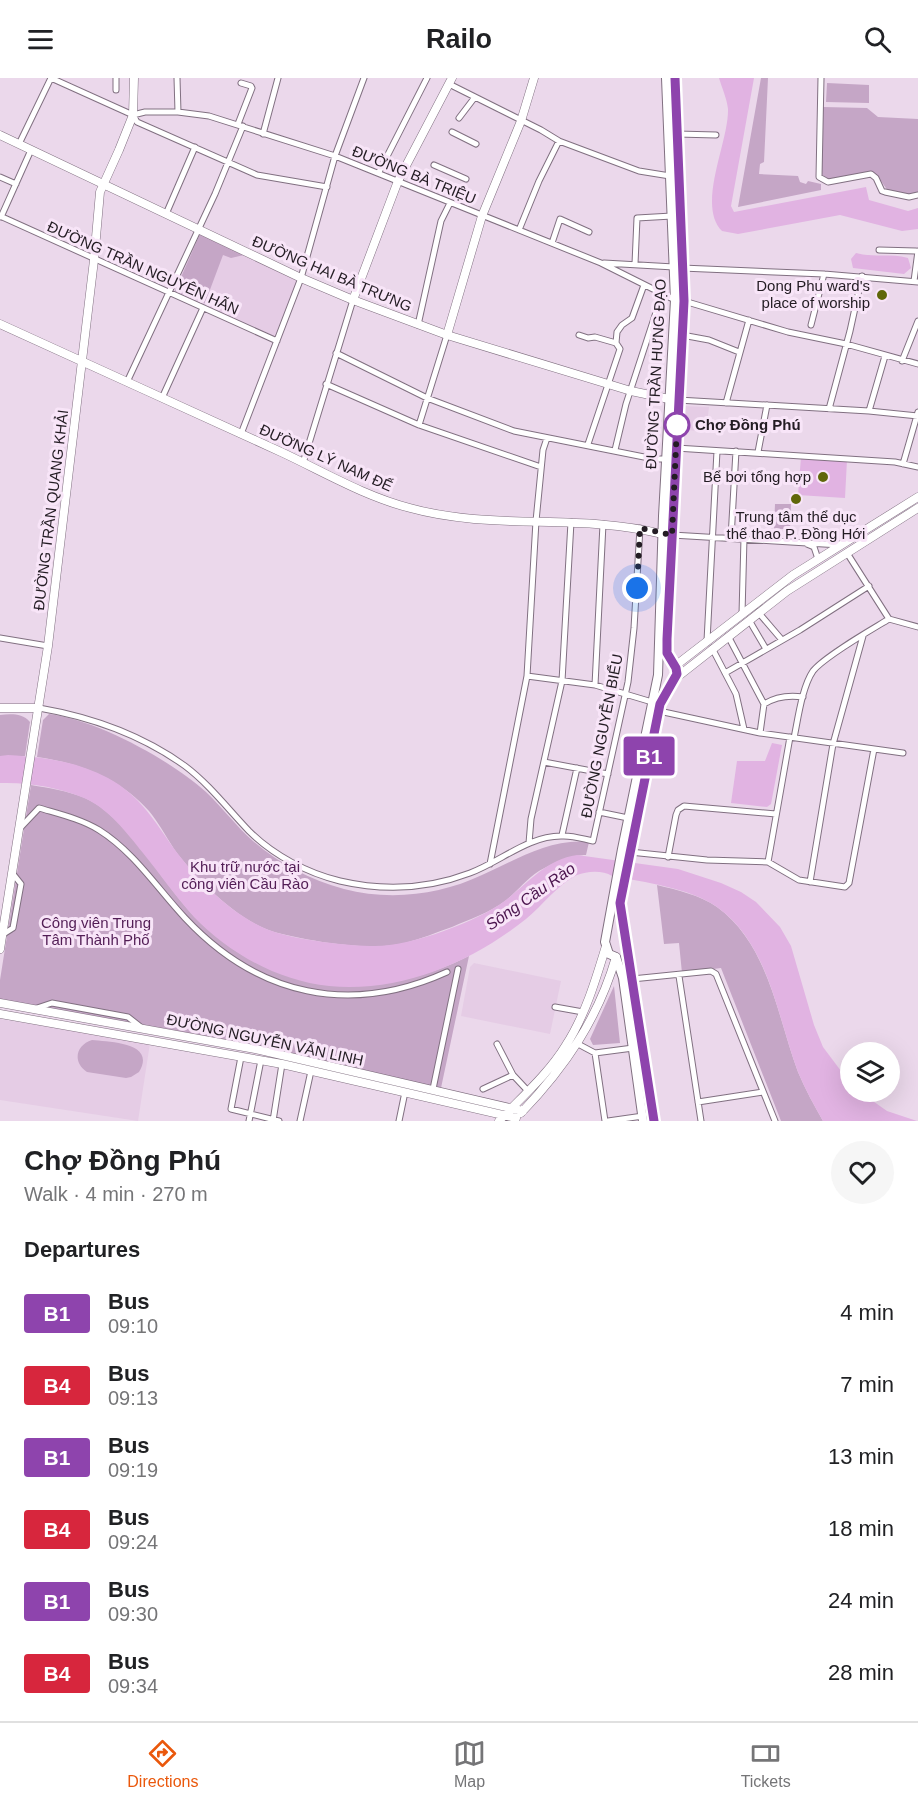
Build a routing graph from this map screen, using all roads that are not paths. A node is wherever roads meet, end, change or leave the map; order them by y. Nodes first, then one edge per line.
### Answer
1 (51, 78) edge
2 (116, 78) edge
3 (134, 78) edge
4 (177, 78) edge
5 (278, 78) edge
6 (364, 78) edge
7 (427, 78) edge
8 (534, 78) edge
9 (666, 78) edge
10 (675, 78) edge
11 (821, 78) edge
12 (451, 81) edge
13 (241, 83) dead end
14 (116, 90) dead end
15 (475, 97) junction
16 (178, 112) junction
17 (132, 115) junction
18 (459, 118) dead end
19 (521, 121) junction
20 (241, 125) junction
21 (452, 132) dead end
22 (672, 133) junction
23 (262, 134) junction
24 (0, 135) edge
25 (716, 135) dead end
26 (558, 141) junction
27 (19, 144) junction
28 (476, 144) dead end
29 (195, 147) junction
30 (31, 150) junction
31 (335, 156) junction
32 (229, 163) junction
33 (434, 165) dead end
34 (379, 172) junction
35 (670, 176) junction
36 (0, 177) edge
37 (466, 180) dead end
38 (398, 181) junction
39 (16, 184) junction
40 (103, 184) junction
41 (327, 187) junction
42 (918, 195) edge
43 (450, 203) junction
44 (166, 214) junction
45 (1, 216) edge
46 (482, 216) junction
47 (672, 216) junction
48 (198, 230) junction
49 (519, 230) junction
50 (589, 232) dead end
51 (552, 243) junction
52 (879, 250) dead end
53 (917, 251) edge
54 (94, 260) junction
55 (601, 263) junction
56 (635, 264) junction
57 (678, 267) junction
58 (824, 274) junction
59 (861, 276) junction
60 (301, 278) junction
61 (916, 281) edge
62 (644, 285) junction
63 (169, 292) junction
64 (662, 294) junction
65 (353, 300) junction
66 (679, 300) junction
67 (203, 308) junction
68 (749, 320) junction
69 (918, 321) edge
70 (0, 324) edge
71 (418, 325) junction
72 (811, 325) dead end
73 (447, 335) junction
74 (579, 335) dead end
75 (681, 335) junction
76 (276, 340) junction
77 (616, 343) junction
78 (846, 344) junction
79 (739, 352) junction
80 (336, 353) junction
81 (885, 356) junction
82 (902, 361) junction
83 (82, 362) junction
84 (918, 364) edge
85 (127, 382) junction
86 (326, 384) junction
87 (608, 385) junction
88 (631, 392) junction
89 (162, 398) junction
90 (427, 398) junction
91 (674, 399) junction
92 (726, 403) junction
93 (766, 405) junction
94 (829, 409) junction
95 (869, 411) junction
96 (918, 414) edge
97 (419, 425) junction
98 (241, 434) junction
99 (547, 438) junction
100 (588, 444) junction
101 (676, 448) junction
102 (615, 450) junction
103 (717, 450) junction
104 (736, 451) junction
105 (758, 452) junction
106 (666, 459) junction
107 (303, 463) junction
108 (903, 464) junction
109 (541, 467) junction
110 (918, 468) edge
111 (918, 497) edge
112 (918, 508) edge
113 (536, 520) junction
114 (571, 522) junction
115 (603, 524) junction
116 (640, 528) junction
117 (667, 534) junction
118 (711, 538) junction
119 (731, 538) junction
120 (744, 538) junction
121 (803, 542) junction
122 (840, 545) junction
123 (847, 553) junction
124 (818, 559) junction
125 (823, 568) junction
126 (869, 586) junction
127 (758, 612) junction
128 (745, 617) junction
129 (889, 619) junction
130 (918, 627) edge
131 (728, 636) junction
132 (863, 636) junction
133 (0, 640) edge
134 (782, 640) junction
135 (710, 645) junction
136 (48, 646) junction
137 (766, 650) junction
138 (742, 663) junction
139 (674, 665) junction
140 (658, 673) junction
141 (725, 673) junction
142 (527, 676) junction
143 (674, 680) junction
144 (562, 681) junction
145 (595, 685) junction
146 (626, 694) junction
147 (803, 697) junction
148 (652, 702) junction
149 (764, 704) junction
150 (0, 708) edge
151 (39, 708) junction
152 (659, 711) junction
153 (744, 729) junction
154 (760, 733) junction
155 (792, 738) junction
156 (833, 744) junction
157 (874, 748) junction
158 (903, 753) dead end
159 (544, 762) junction
160 (577, 768) junction
161 (608, 774) junction
162 (599, 812) junction
163 (776, 814) junction
164 (628, 818) junction
165 (21, 827) junction
166 (562, 836) junction
167 (529, 843) junction
168 (626, 855) junction
169 (668, 857) junction
170 (768, 862) junction
171 (490, 864) junction
172 (621, 877) junction
173 (810, 882) junction
174 (608, 932) junction
175 (624, 937) junction
176 (606, 946) junction
177 (0, 949) edge
178 (616, 957) junction
179 (458, 969) dead end
180 (447, 972) dead end
181 (679, 976) junction
182 (632, 979) junction
183 (0, 1003) edge
184 (555, 1007) dead end
185 (583, 1012) junction
186 (0, 1014) edge
187 (497, 1044) dead end
188 (578, 1044) junction
189 (643, 1046) junction
190 (633, 1048) junction
191 (595, 1053) junction
192 (242, 1056) junction
193 (261, 1060) junction
194 (282, 1064) junction
195 (311, 1071) junction
196 (513, 1075) junction
197 (433, 1089) junction
198 (483, 1089) dead end
199 (528, 1090) junction
200 (405, 1092) junction
201 (764, 1092) junction
202 (431, 1098) junction
203 (698, 1102) junction
204 (512, 1108) junction
205 (523, 1111) junction
206 (250, 1114) junction
207 (502, 1118) edge
208 (643, 1119) edge
209 (515, 1120) edge
210 (249, 1121) edge
211 (276, 1121) edge
212 (300, 1121) edge
213 (399, 1121) edge
214 (606, 1121) edge
215 (654, 1121) edge
216 (701, 1121) edge
217 (775, 1121) edge

1 - 17 street
1 - 27 street
2 - 14 street
3 - 17 street, ĐƯỜNG TRẦN QUANG KHẢI
4 - 16 street
5 - 23 street
6 - 31 street
7 - 34 street
8 - 19 street
9 - 22 main road, ĐƯỜNG TRẦN HƯNG ĐẠO
10 - 22 main road, ĐƯỜNG TRẦN HƯNG ĐẠO
11 - 42 street
12 - 15 street
12 - 38 street
13 - 20 street
15 - 18 street
15 - 19 street
16 - 17 street, ĐƯỜNG BÀ TRIỆU
16 - 20 street, ĐƯỜNG BÀ TRIỆU
17 - 29 street
17 - 40 street, ĐƯỜNG TRẦN QUANG KHẢI
19 - 26 street
19 - 46 street
20 - 23 street, ĐƯỜNG BÀ TRIỆU
20 - 32 street
21 - 28 street
22 - 25 street
22 - 35 main road, ĐƯỜNG TRẦN HƯNG ĐẠO
22 - 57 main road, ĐƯỜNG TRẦN HƯNG ĐẠO
23 - 31 street, ĐƯỜNG BÀ TRIỆU
24 - 27 street, ĐƯỜNG HAI BÀ TRƯNG
26 - 35 street
26 - 49 street
27 - 30 street, ĐƯỜNG HAI BÀ TRƯNG
29 - 32 street
29 - 44 street
30 - 39 street
30 - 40 street, ĐƯỜNG HAI BÀ TRƯNG
31 - 34 street, ĐƯỜNG BÀ TRIỆU
31 - 41 street
32 - 41 street
32 - 48 street
33 - 37 street
34 - 38 street, ĐƯỜNG BÀ TRIỆU
35 - 47 main road, ĐƯỜNG TRẦN HƯNG ĐẠO
36 - 39 street
38 - 43 street, ĐƯỜNG BÀ TRIỆU
38 - 65 street
39 - 45 street
40 - 44 street, ĐƯỜNG HAI BÀ TRƯNG
40 - 54 street, ĐƯỜNG TRẦN QUANG KHẢI
41 - 60 street
43 - 46 street, ĐƯỜNG BÀ TRIỆU
43 - 71 street
44 - 48 street, ĐƯỜNG HAI BÀ TRƯNG
45 - 54 street, ĐƯỜNG TRẦN NGUYÊN HÃN
46 - 49 street, ĐƯỜNG BÀ TRIỆU
46 - 73 street
47 - 56 street
47 - 57 main road, ĐƯỜNG TRẦN HƯNG ĐẠO
48 - 60 street, ĐƯỜNG HAI BÀ TRƯNG
48 - 63 street
49 - 51 street, ĐƯỜNG BÀ TRIỆU
50 - 51 street
51 - 55 street, ĐƯỜNG BÀ TRIỆU
52 - 53 street
53 - 61 street
54 - 63 street, ĐƯỜNG TRẦN NGUYÊN HÃN
54 - 83 street, ĐƯỜNG TRẦN QUANG KHẢI
55 - 56 street
55 - 62 street, ĐƯỜNG BÀ TRIỆU
56 - 57 street
57 - 58 street
57 - 66 main road, ĐƯỜNG TRẦN HƯNG ĐẠO
58 - 59 street
58 - 72 street
59 - 61 street
59 - 78 street
60 - 65 street, ĐƯỜNG HAI BÀ TRƯNG
60 - 76 street
62 - 64 street, ĐƯỜNG BÀ TRIỆU
62 - 77 street
63 - 67 street, ĐƯỜNG TRẦN NGUYÊN HÃN
63 - 85 street
64 - 66 street, ĐƯỜNG BÀ TRIỆU
64 - 88 street
65 - 71 street, ĐƯỜNG HAI BÀ TRƯNG
65 - 80 street
66 - 68 street, ĐƯỜNG BÀ TRIỆU
66 - 75 main road, ĐƯỜNG TRẦN HƯNG ĐẠO
66 - 91 main road, ĐƯỜNG TRẦN HƯNG ĐẠO
67 - 76 street, ĐƯỜNG TRẦN NGUYÊN HÃN
67 - 89 street
68 - 78 street, ĐƯỜNG BÀ TRIỆU
68 - 79 street
69 - 82 street
70 - 83 street, ĐƯỜNG LÝ NAM ĐẾ
71 - 73 street, ĐƯỜNG HAI BÀ TRƯNG
73 - 87 street, ĐƯỜNG HAI BÀ TRƯNG
73 - 90 street
74 - 77 street
75 - 79 street
75 - 91 main road, ĐƯỜNG TRẦN HƯNG ĐẠO
76 - 98 street
77 - 87 street
78 - 81 street, ĐƯỜNG BÀ TRIỆU
78 - 94 street
79 - 92 street
80 - 86 street
80 - 90 street
81 - 82 street, ĐƯỜNG BÀ TRIỆU
81 - 95 street
82 - 84 street, ĐƯỜNG BÀ TRIỆU
83 - 85 street, ĐƯỜNG LÝ NAM ĐẾ
83 - 136 street, ĐƯỜNG TRẦN QUANG KHẢI
85 - 89 street, ĐƯỜNG LÝ NAM ĐẾ
86 - 97 street
86 - 107 street
87 - 88 street, ĐƯỜNG HAI BÀ TRƯNG
87 - 100 street
88 - 91 street, ĐƯỜNG HAI BÀ TRƯNG
88 - 102 street
89 - 98 street, ĐƯỜNG LÝ NAM ĐẾ
90 - 97 street
90 - 99 street
91 - 92 street
91 - 101 main road, ĐƯỜNG TRẦN HƯNG ĐẠO
91 - 106 main road, ĐƯỜNG TRẦN HƯNG ĐẠO
92 - 93 street
93 - 94 street
93 - 105 street
94 - 95 street
95 - 96 street
96 - 108 street
97 - 109 street
98 - 107 street, ĐƯỜNG LÝ NAM ĐẾ
99 - 100 street
99 - 109 street
100 - 102 street
101 - 103 street
101 - 117 main road, ĐƯỜNG TRẦN HƯNG ĐẠO
102 - 106 street
103 - 104 street
103 - 118 street
104 - 105 street
104 - 119 street
105 - 108 street
106 - 117 main road, ĐƯỜNG TRẦN HƯNG ĐẠO
107 - 113 street, ĐƯỜNG LÝ NAM ĐẾ
108 - 110 street
109 - 113 street
111 - 122 street
112 - 123 street
113 - 114 street, ĐƯỜNG LÝ NAM ĐẾ
113 - 142 street
114 - 115 street, ĐƯỜNG LÝ NAM ĐẾ
114 - 144 street
115 - 116 street, ĐƯỜNG LÝ NAM ĐẾ
115 - 145 street
116 - 117 street, ĐƯỜNG LÝ NAM ĐẾ
116 - 146 street, ĐƯỜNG NGUYỄN BIỂU
117 - 118 street
117 - 139 main road, ĐƯỜNG TRẦN HƯNG ĐẠO
117 - 140 main road, ĐƯỜNG TRẦN HƯNG ĐẠO
118 - 119 street
118 - 135 street
119 - 120 street
120 - 121 street
120 - 128 street
121 - 122 street
121 - 124 street
122 - 123 street
122 - 124 street
123 - 125 street
123 - 126 street
124 - 125 street
124 - 128 street
125 - 127 street
126 - 129 street
126 - 134 street
127 - 128 street
127 - 134 street
128 - 131 street
128 - 135 street
128 - 137 street
129 - 130 street
129 - 132 street
131 - 135 street
131 - 138 street
132 - 147 street
132 - 156 street
133 - 136 street
134 - 137 street
135 - 139 street
135 - 141 street
135 - 143 street
136 - 151 street, ĐƯỜNG TRẦN QUANG KHẢI
137 - 138 street
138 - 141 street
138 - 149 street
139 - 140 main road
139 - 143 main road
140 - 143 main road
140 - 148 main road, ĐƯỜNG TRẦN HƯNG ĐẠO
141 - 153 street
142 - 144 street
142 - 171 street
143 - 152 main road, ĐƯỜNG TRẦN HƯNG ĐẠO
144 - 145 street
144 - 159 street
145 - 146 street
146 - 148 street
146 - 161 street, ĐƯỜNG NGUYỄN BIỂU
147 - 149 street
147 - 155 street
148 - 164 main road, ĐƯỜNG TRẦN HƯNG ĐẠO
149 - 154 street
150 - 151 street
151 - 165 street, ĐƯỜNG TRẦN QUANG KHẢI
151 - 171 street
152 - 153 street
152 - 168 main road, ĐƯỜNG TRẦN HƯNG ĐẠO
153 - 154 street
154 - 155 street
155 - 156 street
155 - 163 street
156 - 157 street
156 - 173 street
157 - 158 street
157 - 173 street
159 - 160 street
159 - 167 street
160 - 161 street
160 - 166 street
161 - 162 street, ĐƯỜNG NGUYỄN BIỂU
162 - 164 street
162 - 166 street, ĐƯỜNG NGUYỄN BIỂU
163 - 169 street
163 - 170 street
164 - 168 main road, ĐƯỜNG TRẦN HƯNG ĐẠO
165 - 177 street, ĐƯỜNG TRẦN QUANG KHẢI
165 - 180 street
166 - 167 street
167 - 171 street
168 - 169 street
168 - 172 main road, ĐƯỜNG TRẦN HƯNG ĐẠO
169 - 170 street
170 - 173 street
172 - 174 main road, ĐƯỜNG TRẦN HƯNG ĐẠO
172 - 175 main road, ĐƯỜNG TRẦN HƯNG ĐẠO
174 - 175 main road
174 - 176 main road, ĐƯỜNG TRẦN HƯNG ĐẠO
175 - 178 main road
175 - 182 main road, ĐƯỜNG TRẦN HƯNG ĐẠO
176 - 178 main road
176 - 185 street
178 - 188 street
178 - 190 main road
179 - 197 street
181 - 182 street
181 - 201 street
181 - 203 street
182 - 189 main road, ĐƯỜNG TRẦN HƯNG ĐẠO
183 - 197 street, ĐƯỜNG NGUYỄN VĂN LINH
184 - 185 street
185 - 199 street
186 - 192 street, ĐƯỜNG NGUYỄN VĂN LINH
187 - 196 street
188 - 191 street
188 - 205 street
189 - 190 main road
189 - 215 main road, ĐƯỜNG TRẦN HƯNG ĐẠO
190 - 191 street
190 - 208 main road
191 - 214 street
192 - 193 street, ĐƯỜNG NGUYỄN VĂN LINH
192 - 206 street
193 - 194 street, ĐƯỜNG NGUYỄN VĂN LINH
193 - 206 street
194 - 195 street, ĐƯỜNG NGUYỄN VĂN LINH
194 - 211 street
195 - 200 street, ĐƯỜNG NGUYỄN VĂN LINH
195 - 212 street
196 - 198 street
196 - 199 street
197 - 202 street
197 - 204 street, ĐƯỜNG NGUYỄN VĂN LINH
199 - 204 street
200 - 202 street, ĐƯỜNG NGUYỄN VĂN LINH
200 - 213 street
201 - 203 street
201 - 217 street
202 - 207 street, ĐƯỜNG NGUYỄN VĂN LINH
203 - 216 street
204 - 205 street, ĐƯỜNG NGUYỄN VĂN LINH
204 - 207 street
205 - 209 street
206 - 210 street
206 - 211 street
207 - 209 street, ĐƯỜNG NGUYỄN VĂN LINH
208 - 214 street

